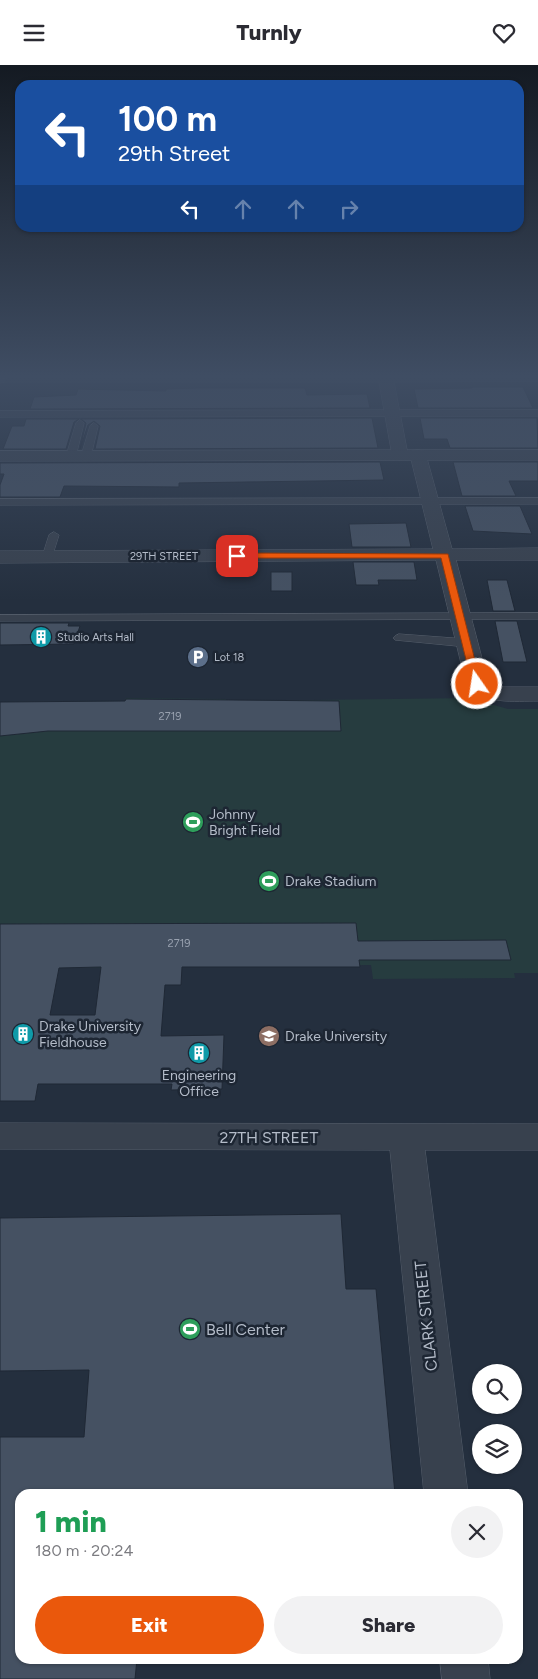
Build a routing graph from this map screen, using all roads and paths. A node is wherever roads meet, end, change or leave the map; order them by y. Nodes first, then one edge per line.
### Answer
1 (78, 450) edge
2 (81, 450) edge
3 (407, 450) edge
4 (409, 455) junction
5 (538, 455) edge
6 (0, 456) edge
7 (78, 456) junction
8 (538, 501) edge
9 (0, 502) edge
10 (431, 502) junction
11 (54, 535) dead end
12 (445, 555) junction
13 (538, 555) edge
14 (0, 557) edge
15 (46, 557) junction
16 (538, 616) edge
17 (461, 617) junction
18 (0, 618) edge
19 (399, 638) dead end
20 (467, 643) junction
21 (538, 695) edge
22 (0, 1136) edge
23 (406, 1137) junction
24 (538, 1137) edge
25 (445, 1489) edge
26 (464, 1664) edge
27 (466, 1679) edge

1 - 7 lane
2 - 7 lane
3 - 4 street
4 - 5 street
4 - 7 street
4 - 10 street
6 - 7 street
8 - 10 lane
9 - 10 lane
10 - 12 street
11 - 15 lane
12 - 13 street, 29TH STREET
12 - 15 street, 29TH STREET
12 - 17 street
14 - 15 street, 29TH STREET
16 - 17 lane
17 - 18 lane
17 - 20 street
19 - 20 lane
20 - 21 street
22 - 23 street, 27TH STREET
23 - 24 street, 27TH STREET
23 - 25 street, CLARK STREET
26 - 27 street

